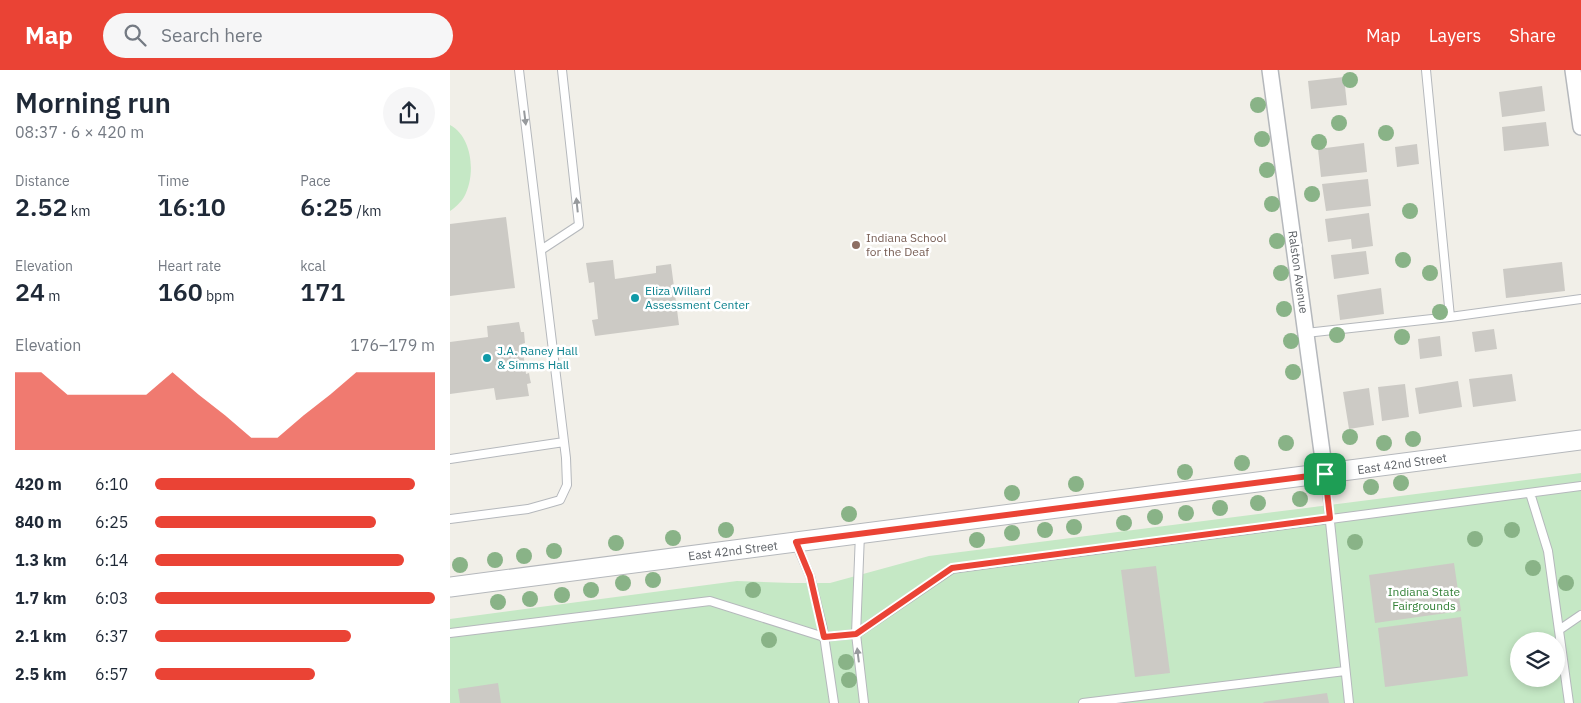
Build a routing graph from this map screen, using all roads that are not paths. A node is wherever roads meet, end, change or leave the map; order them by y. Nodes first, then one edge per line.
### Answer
1 (519, 70) edge
2 (562, 70) edge
3 (1270, 70) edge
4 (1426, 70) edge
5 (1573, 70) edge
6 (1581, 127) edge
7 (541, 250) junction
8 (1581, 299) edge
9 (1450, 317) junction
10 (1306, 333) junction
11 (1581, 440) edge
12 (564, 442) junction
13 (450, 458) edge
14 (1325, 474) junction
15 (1581, 486) edge
16 (1530, 493) junction
17 (1330, 518) junction
18 (450, 519) edge
19 (860, 534) junction
20 (796, 542) junction
21 (450, 587) edge
22 (1581, 615) edge
23 (1559, 630) junction
24 (450, 633) edge
25 (856, 634) junction
26 (824, 637) junction
27 (1345, 671) junction
28 (834, 703) edge
29 (864, 703) edge
30 (1083, 703) edge
31 (1349, 703) edge
32 (1569, 703) edge

1 -> 7 lane
7 -> 2 lane
3 - 10 street, Ralston Avenue
4 - 9 lane
5 - 6 street
7 - 12 lane
8 - 9 lane
9 - 10 lane
10 - 14 street, Ralston Avenue
11 - 14 street, East 42nd Street
12 - 13 lane
12 - 18 lane
14 - 17 lane
14 - 19 street, East 42nd Street
15 - 16 lane
16 - 17 lane
16 - 23 lane
17 - 25 lane
17 - 27 lane
19 - 20 street, East 42nd Street
19 - 25 lane
20 - 21 street, East 42nd Street
20 - 26 lane
22 - 23 lane
23 - 32 lane
24 - 26 lane
25 - 26 lane
29 -> 25 lane
26 - 28 lane
27 - 30 lane
27 - 31 lane

